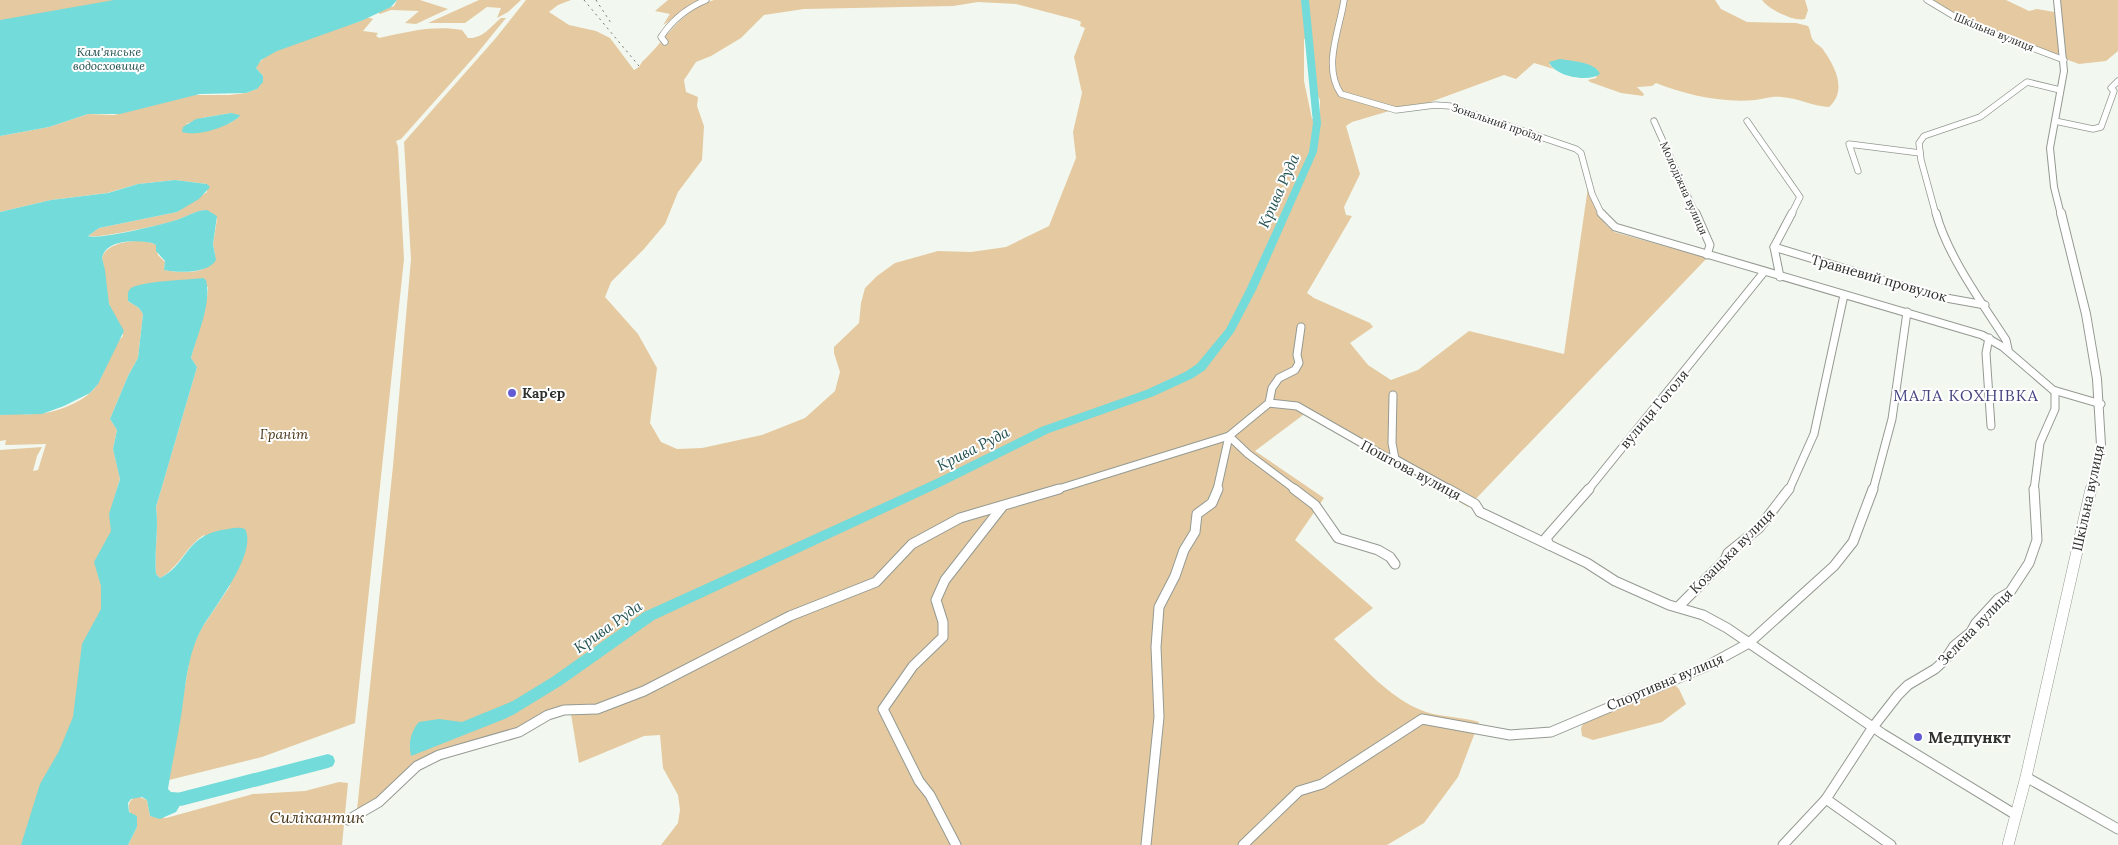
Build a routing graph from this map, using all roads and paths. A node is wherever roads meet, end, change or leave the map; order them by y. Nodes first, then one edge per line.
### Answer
1 (706, 0) edge
2 (1344, 0) edge
3 (1927, 0) edge
4 (2057, 0) edge
5 (665, 42) dead end
6 (2064, 60) junction
7 (2118, 81) edge
8 (2060, 90) junction
9 (2054, 120) junction
10 (1654, 121) dead end
11 (1747, 121) dead end
12 (1920, 153) junction
13 (1858, 171) dead end
14 (1774, 247) junction
15 (1707, 255) junction
16 (1764, 272) junction
17 (1780, 277) junction
18 (1844, 295) junction
19 (1985, 305) junction
20 (1908, 312) junction
21 (1301, 327) dead end
22 (1989, 338) junction
23 (2008, 349) junction
24 (2055, 391) junction
25 (1393, 395) dead end
26 (1269, 403) junction
27 (2102, 404) junction
28 (1991, 426) dead end
29 (1229, 436) junction
30 (1395, 459) junction
31 (1002, 507) junction
32 (1550, 545) junction
33 (1395, 564) dead end
34 (1678, 607) junction
35 (1749, 643) junction
36 (1873, 727) junction
37 (2026, 777) junction
38 (1826, 799) junction
39 (2016, 815) junction
40 (348, 820) dead end
41 (2118, 829) edge
42 (956, 845) edge
43 (1146, 845) edge
44 (1243, 845) edge
45 (1783, 845) edge
46 (1891, 845) edge
47 (2008, 845) edge

1 - 5 street
2 - 15 street, Зональний проїзд
3 - 6 street, Шкільна вулиця
4 - 6 main road, Шкільна вулиця
6 - 8 main road, Шкільна вулиця
7 - 9 street
8 - 9 main road, Шкільна вулиця
8 - 12 street
9 - 27 main road, Шкільна вулиця
10 - 15 street, Молодіжна вулиця
11 - 14 street
12 - 13 street
12 - 19 street
14 - 17 street
14 - 19 street, Травневий провулок
15 - 16 street
16 - 17 street
16 - 32 street, вулиця Гоголя
17 - 18 street
18 - 20 street
18 - 34 street, Козацька вулиця
19 - 23 street
20 - 22 street
20 - 35 street, Спортивна вулиця
21 - 26 street
22 - 23 street
22 - 28 street
23 - 24 street
24 - 27 street
24 - 36 street, Зелена вулиця
25 - 30 street
26 - 29 street
26 - 30 street, Поштова вулиця
27 - 37 main road, Шкільна вулиця
29 - 31 street
29 - 33 street
29 - 43 street
30 - 32 street, Поштова вулиця
31 - 40 street
31 - 42 street
32 - 34 street, Поштова вулиця
34 - 35 street, Поштова вулиця
35 - 36 street, Поштова вулиця
35 - 44 street, Спортивна вулиця
36 - 38 street, Зелена вулиця
36 - 39 street, Поштова вулиця
37 - 39 main road, Шкільна вулиця
37 - 41 street
38 - 45 street, Зелена вулиця
38 - 46 street
39 - 47 main road, Шкільна вулиця

